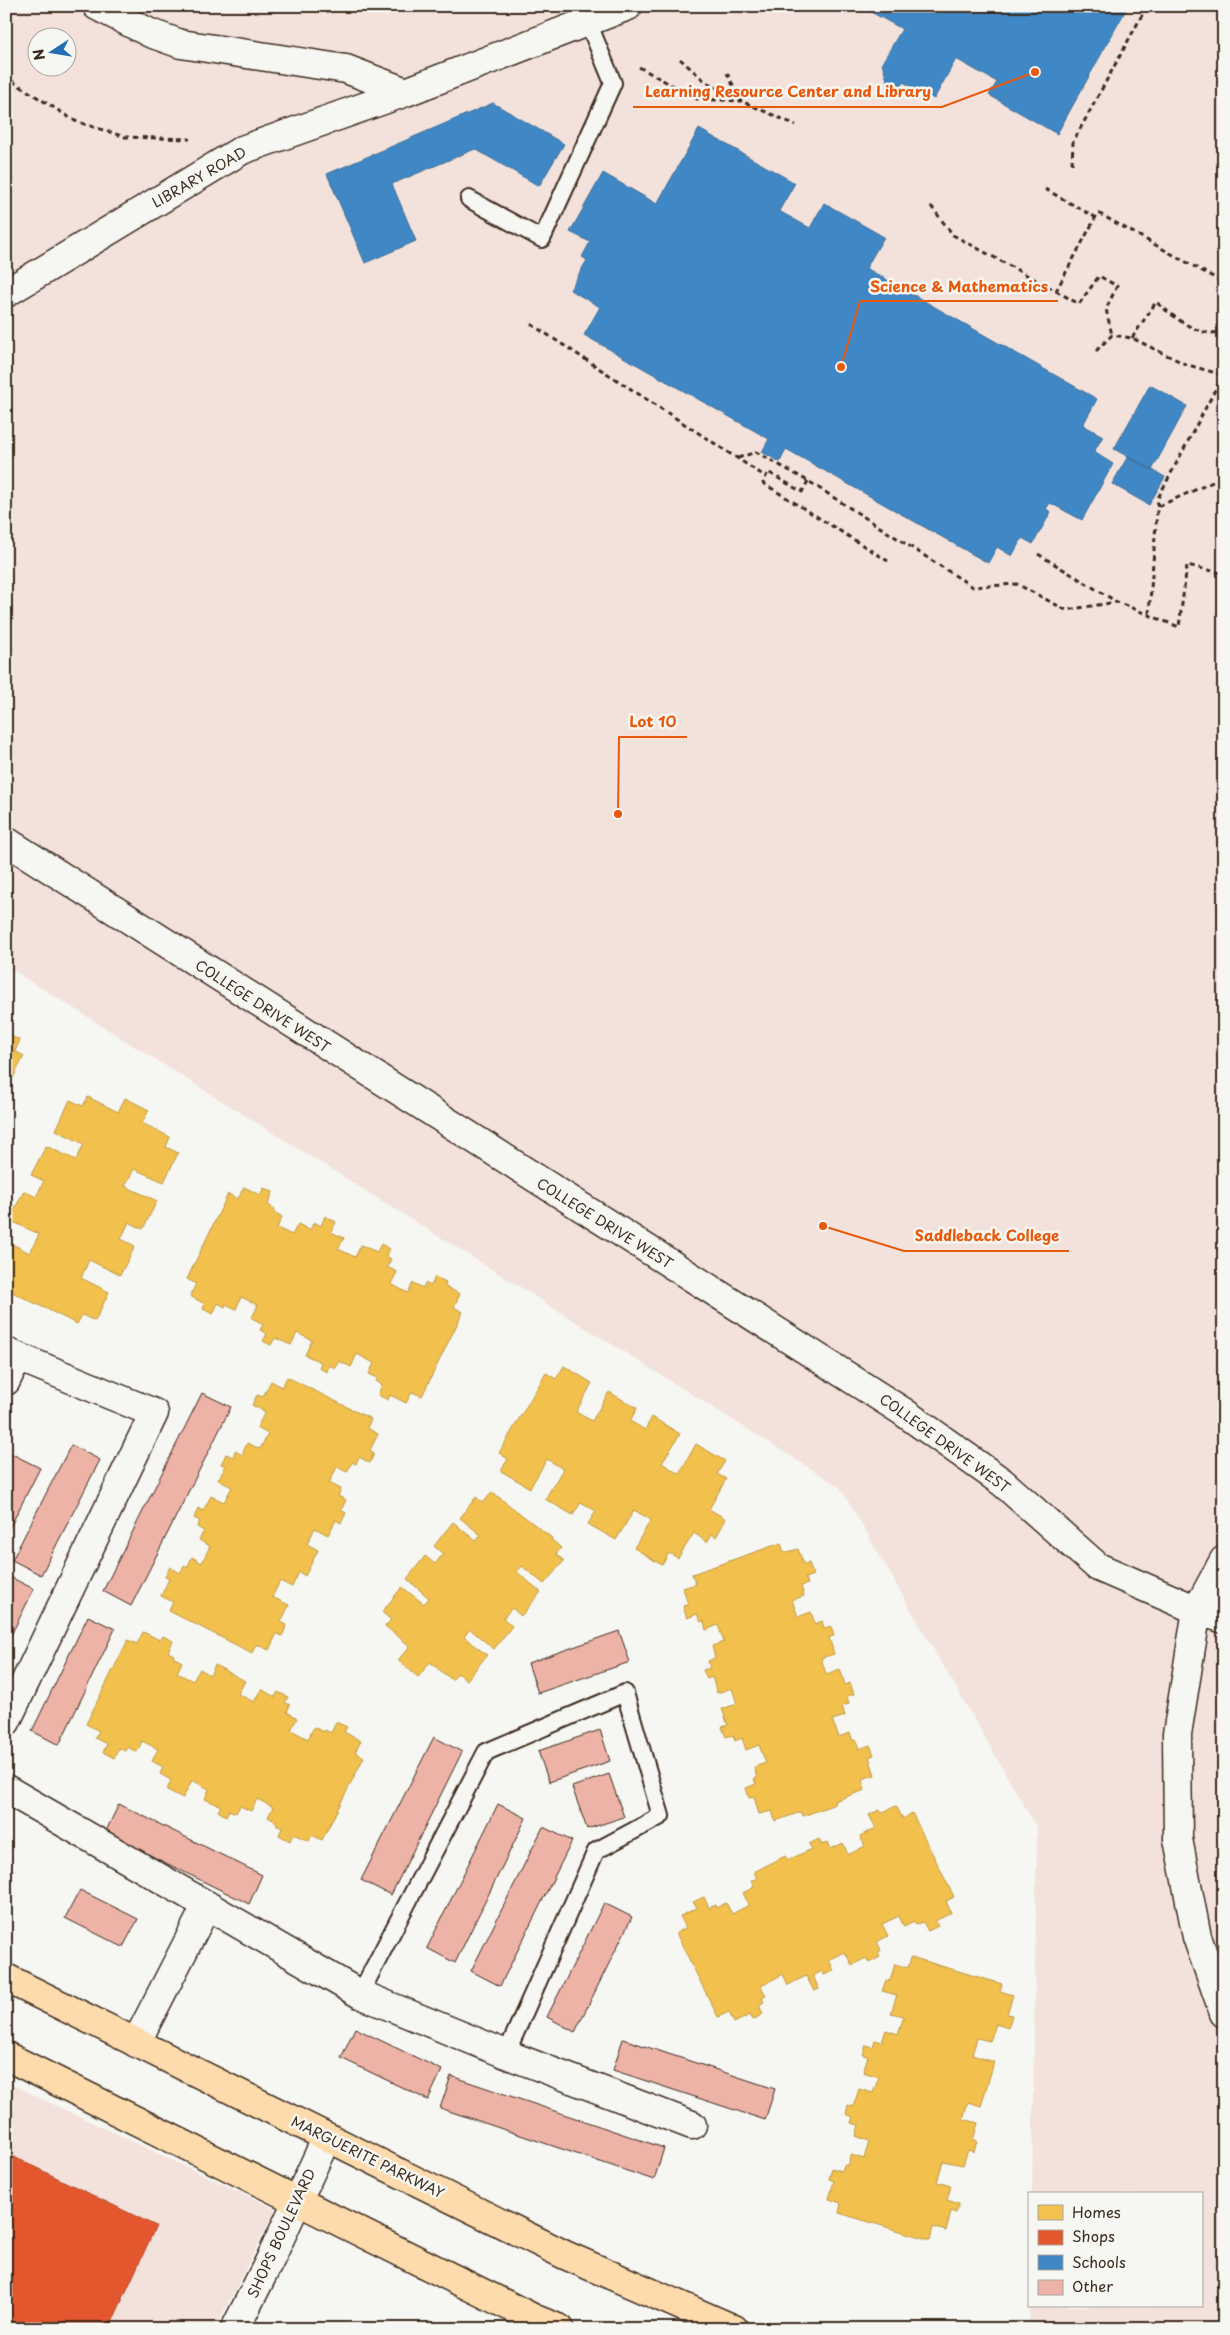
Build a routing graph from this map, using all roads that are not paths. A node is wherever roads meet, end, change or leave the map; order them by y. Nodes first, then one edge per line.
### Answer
1 (97, 6) edge
2 (628, 6) edge
3 (588, 22) junction
4 (406, 92) junction
5 (469, 199) dead end
6 (6, 293) edge
7 (6, 841) edge
8 (10, 1363) edge
9 (1224, 1560) edge
10 (1197, 1610) junction
11 (1224, 1618) edge
12 (6, 1722) edge
13 (6, 1789) edge
14 (207, 1905) junction
15 (6, 1978) edge
16 (360, 1994) junction
17 (1224, 2013) edge
18 (136, 2042) junction
19 (506, 2054) junction
20 (6, 2056) edge
21 (692, 2125) dead end
22 (327, 2136) junction
23 (298, 2200) junction
24 (235, 2329) edge
25 (560, 2329) edge
26 (734, 2329) edge

1 - 4 street
2 - 3 street, LIBRARY ROAD
3 - 4 street, LIBRARY ROAD
3 - 5 lane
4 - 6 street, LIBRARY ROAD
7 - 10 street, COLLEGE DRIVE WEST
8 - 12 street
9 - 10 street
10 - 11 street, COLLEGE DRIVE WEST
10 - 17 street
13 - 14 street
14 - 16 street
14 - 18 street
15 - 18 main road, MARGUERITE PARKWAY
16 - 19 street
16 - 19 lane
18 - 22 main road, MARGUERITE PARKWAY
19 - 21 street
20 - 23 main road
22 - 23 street, SHOPS BOULEVARD
22 - 26 main road, MARGUERITE PARKWAY
23 - 24 street, SHOPS BOULEVARD
23 - 25 main road

